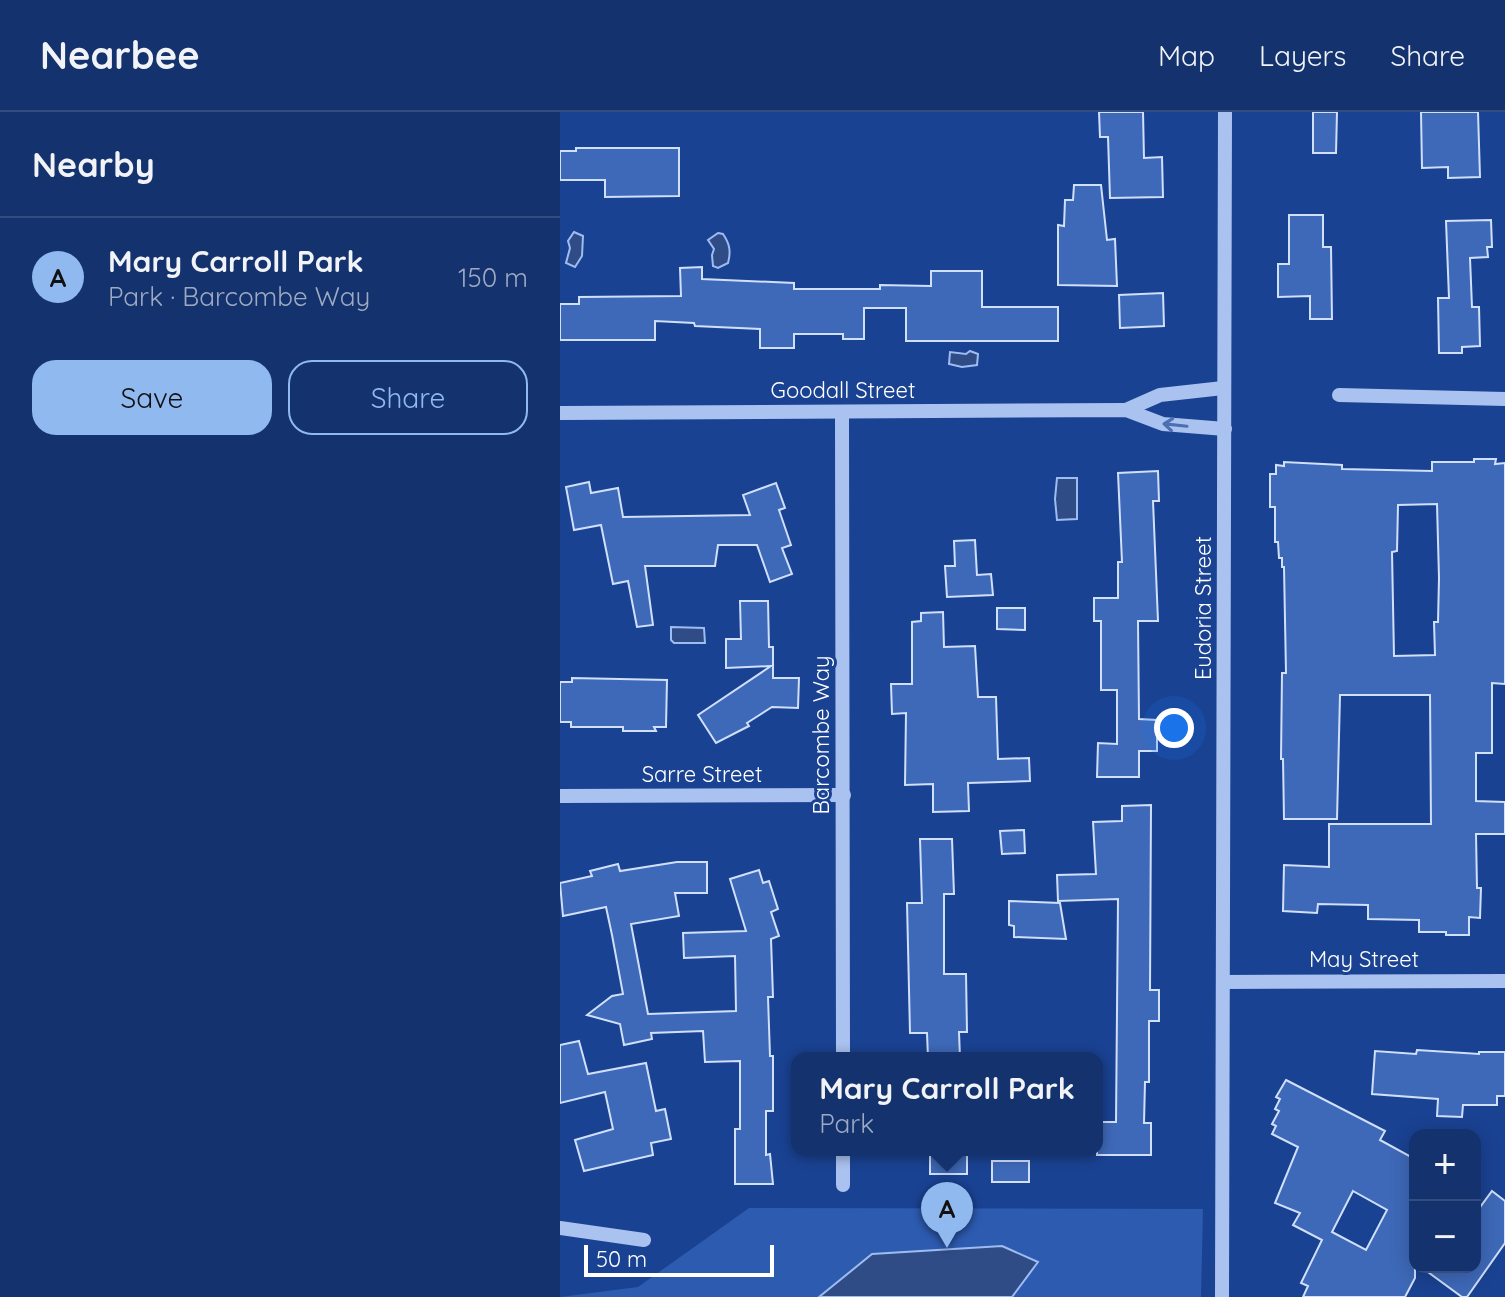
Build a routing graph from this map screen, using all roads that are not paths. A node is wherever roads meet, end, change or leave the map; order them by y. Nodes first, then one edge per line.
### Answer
1 (1225, 112) edge
2 (1223, 388) junction
3 (1339, 395) dead end
4 (1505, 399) edge
5 (1126, 410) junction
6 (842, 412) junction
7 (560, 413) edge
8 (1225, 429) junction
9 (844, 795) junction
10 (560, 796) edge
11 (1505, 981) edge
12 (1223, 982) junction
13 (843, 1052) edge
14 (843, 1156) edge
15 (843, 1185) dead end
16 (560, 1228) edge
17 (644, 1240) dead end
18 (1222, 1297) edge

1 - 2 street, Eudoria Street
2 - 5 street, Goodall Street
2 - 8 street, Eudoria Street
3 - 4 street
5 - 6 street, Goodall Street
8 -> 5 street, Goodall Street
6 - 7 street, Goodall Street
6 - 9 street, Barcombe Way
8 - 12 street, Eudoria Street
9 - 10 street, Sarre Street
9 - 13 street, Barcombe Way
11 - 12 street, May Street
12 - 18 street, Eudoria Street
14 - 15 street
16 - 17 street

